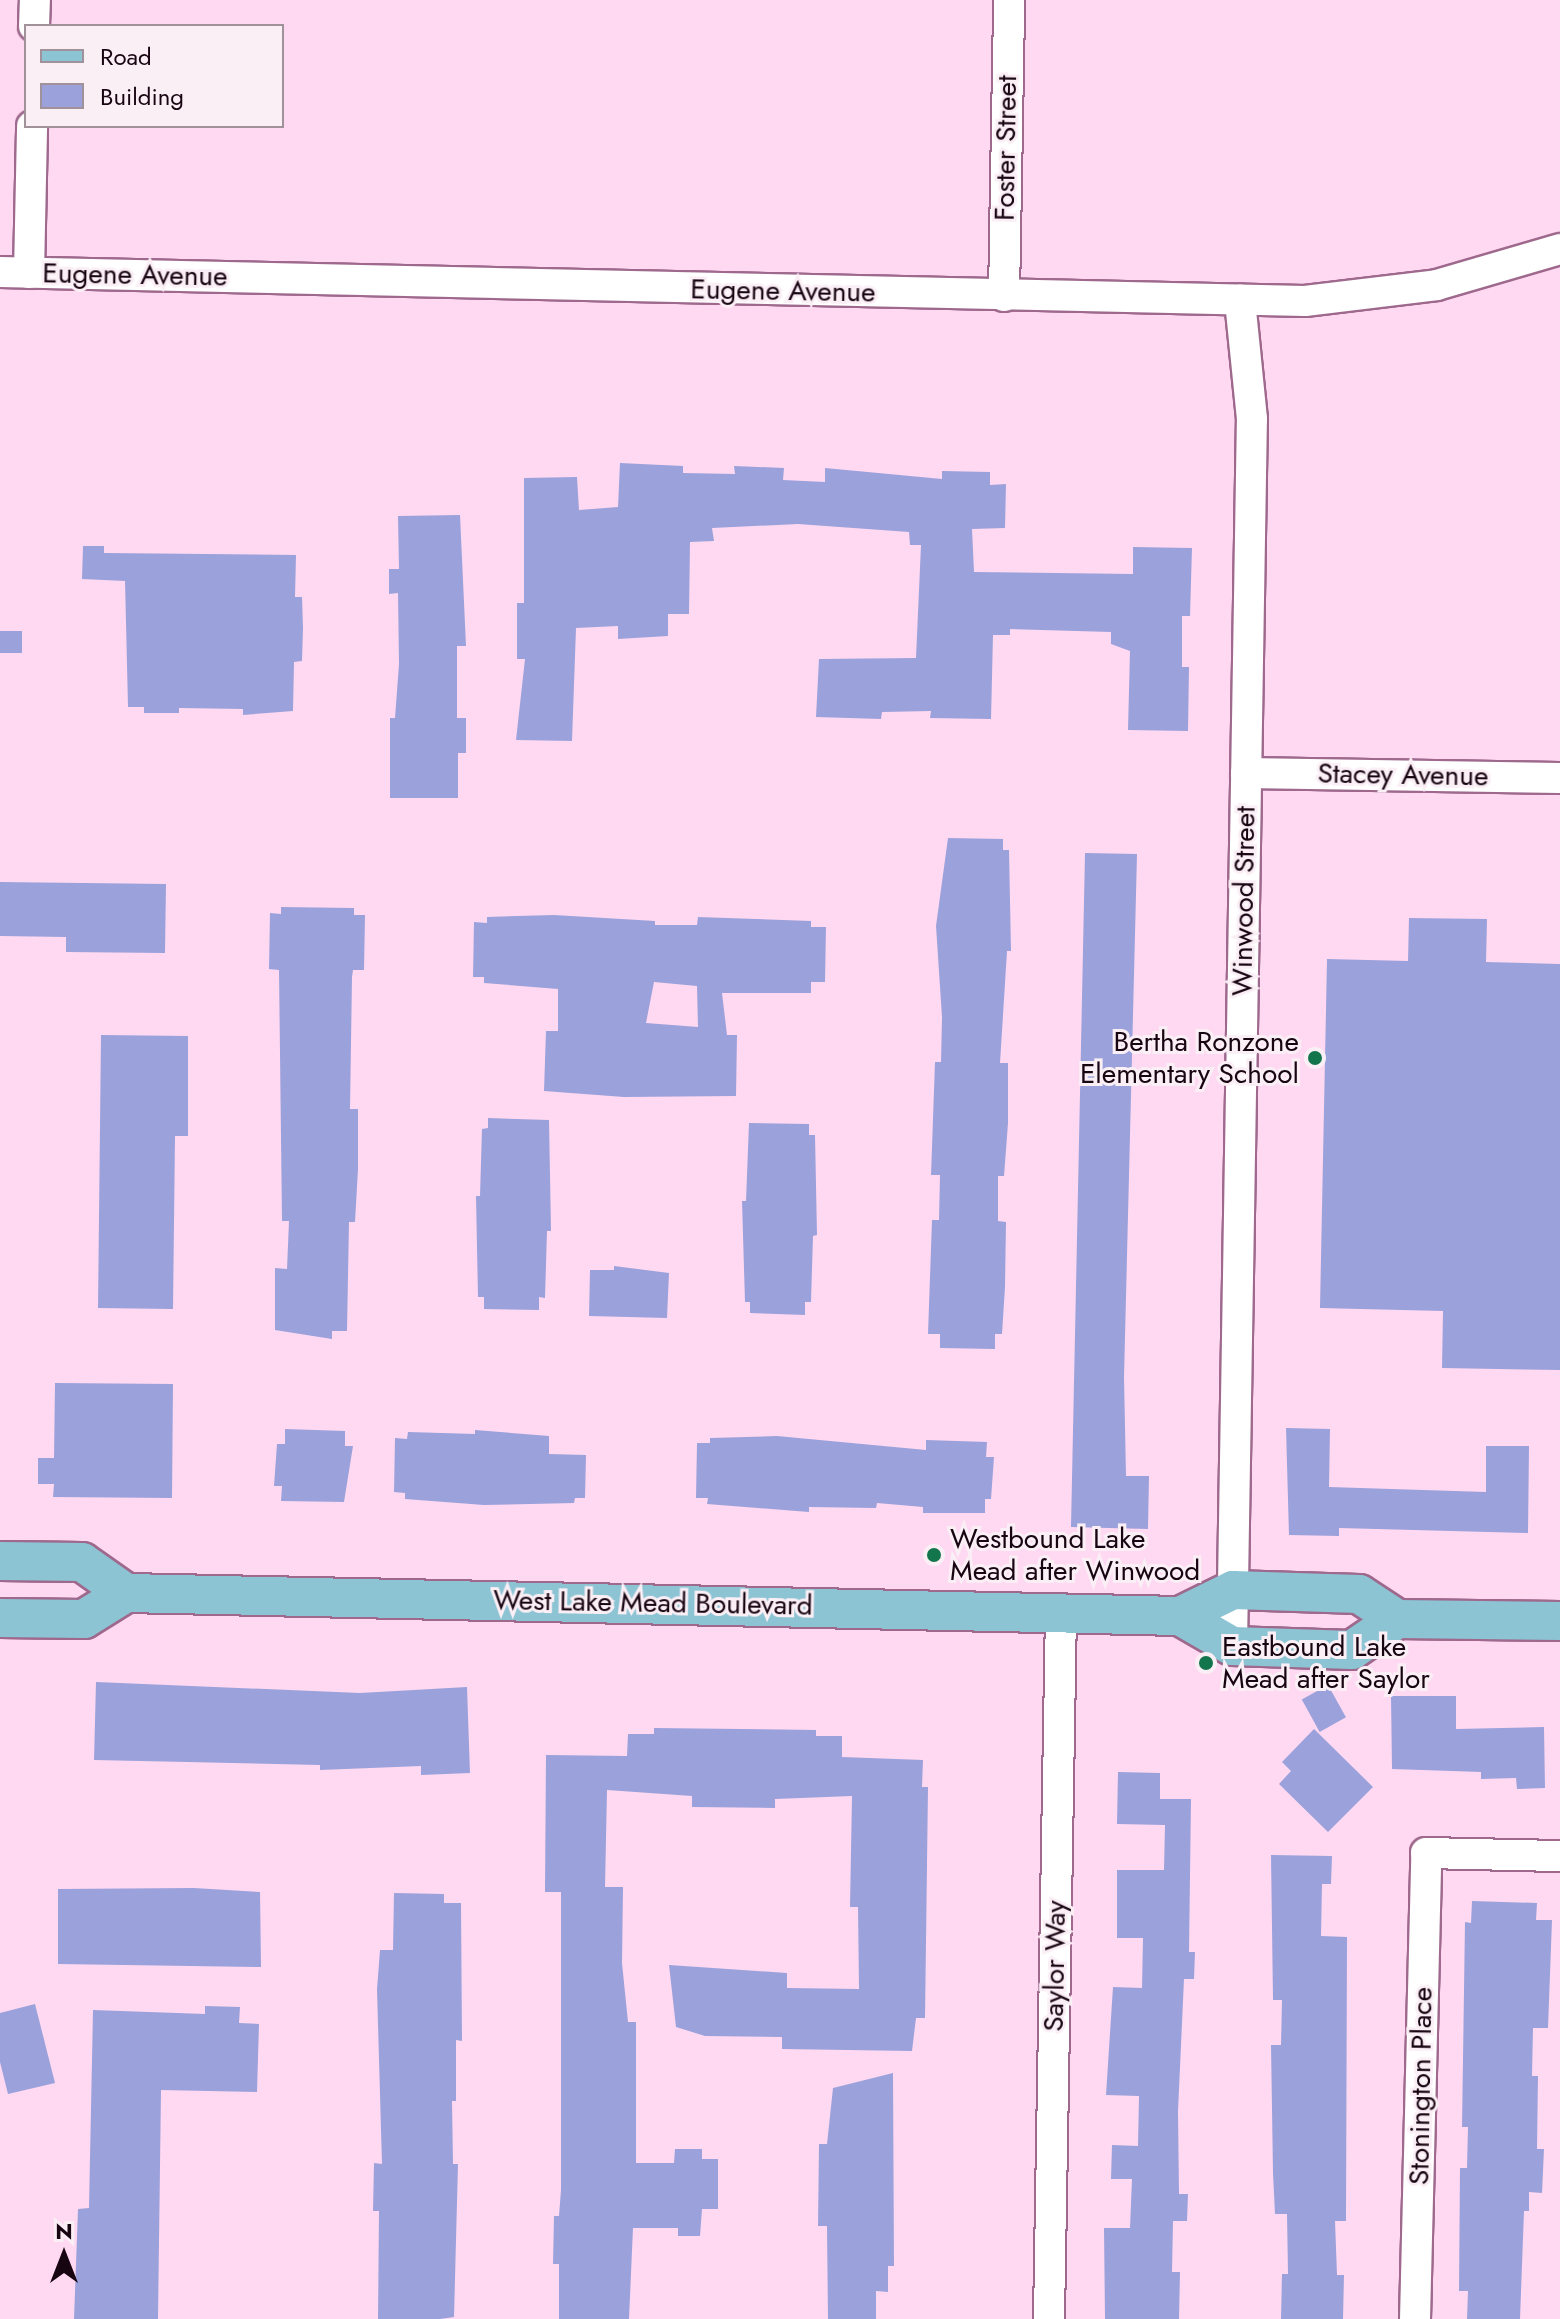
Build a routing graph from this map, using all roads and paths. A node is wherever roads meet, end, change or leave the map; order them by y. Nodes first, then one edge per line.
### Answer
1 (35, 0) edge
2 (1009, 0) edge
3 (34, 24) edge
4 (32, 128) edge
5 (1560, 249) edge
6 (15, 272) edge
7 (1004, 296) junction
8 (1240, 300) junction
9 (1246, 773) junction
10 (1560, 778) edge
11 (0, 1561) edge
12 (1233, 1590) junction
13 (126, 1593) junction
14 (1061, 1613) junction
15 (1180, 1616) junction
16 (0, 1618) edge
17 (1397, 1619) junction
18 (1560, 1621) edge
19 (1232, 1646) junction
20 (1560, 1856) edge
21 (1049, 2319) edge
22 (1415, 2319) edge

1 - 3 street
2 - 7 street, Foster Street
4 - 6 street
5 - 8 street, Eugene Avenue
6 - 7 street, Eugene Avenue
7 - 8 street, Eugene Avenue
8 - 9 street, Winwood Street
9 - 10 street, Stacey Avenue
9 - 12 street, Winwood Street
11 - 13 main road
12 - 15 main road, West Lake Mead Boulevard
12 - 17 main road, West Lake Mead Boulevard
12 - 19 street, Winwood Street
13 - 14 main road, West Lake Mead Boulevard
13 - 16 main road
14 - 15 main road, West Lake Mead Boulevard
14 - 21 street, Saylor Way
15 - 19 main road, West Lake Mead Boulevard
17 - 18 main road
17 - 19 main road, West Lake Mead Boulevard
20 - 22 street, Stonington Place

